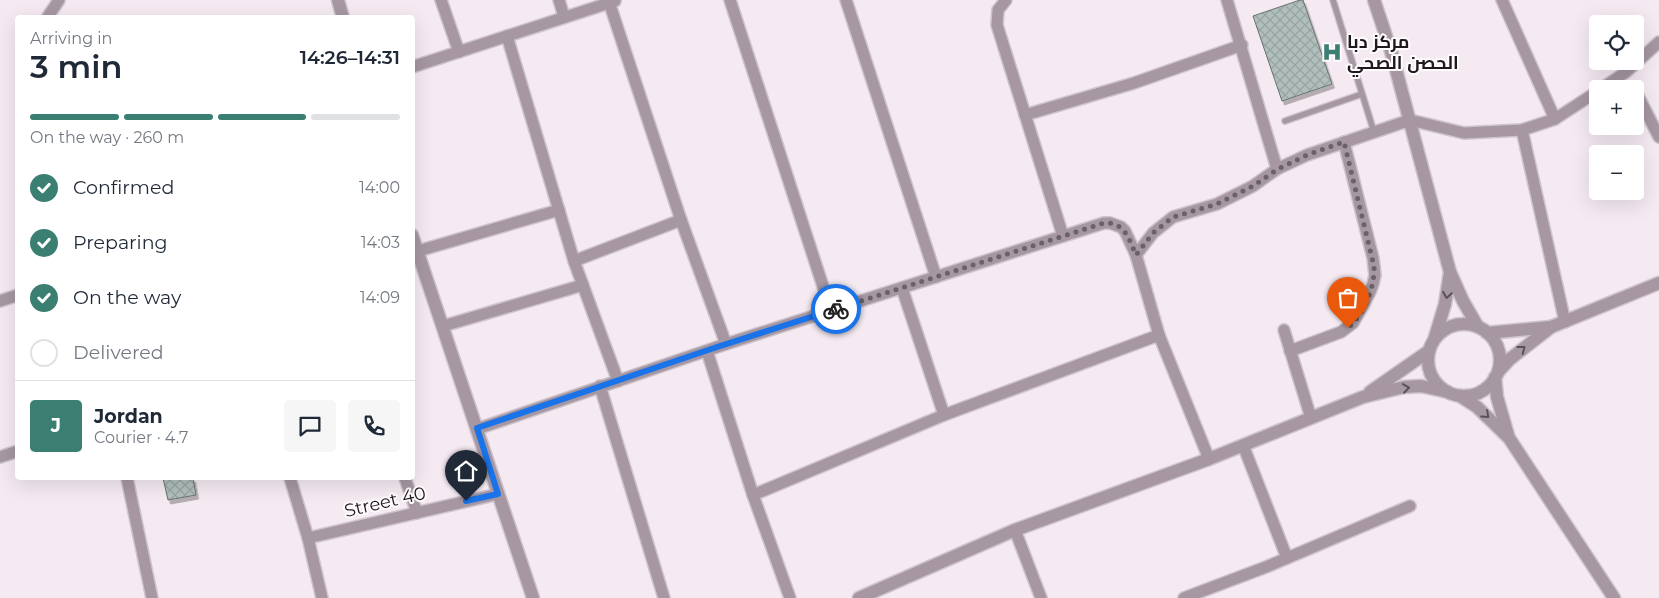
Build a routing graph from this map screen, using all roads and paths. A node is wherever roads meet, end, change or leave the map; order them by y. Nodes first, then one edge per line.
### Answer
1 (58, 0) edge
2 (338, 0) edge
3 (441, 0) edge
4 (559, 0) edge
5 (730, 0) edge
6 (846, 0) edge
7 (1006, 0) edge
8 (1227, 0) edge
9 (1333, 0) edge
10 (1374, 0) edge
11 (1502, 0) edge
12 (613, 1) edge
13 (49, 15) edge
14 (342, 15) edge
15 (564, 17) junction
16 (507, 36) junction
17 (1659, 42) edge
18 (1242, 45) junction
19 (459, 52) junction
20 (415, 66) edge
21 (1626, 72) junction
22 (1614, 80) edge
23 (1630, 80) edge
24 (1362, 94) junction
25 (1589, 97) edge
26 (1644, 107) edge
27 (1025, 115) junction
28 (1555, 119) junction
29 (1410, 120) junction
30 (1285, 121) dead end
31 (1522, 130) junction
32 (1374, 132) junction
33 (1659, 137) edge
34 (1344, 142) junction
35 (1278, 169) junction
36 (559, 210) junction
37 (681, 220) junction
38 (1063, 236) junction
39 (1136, 255) junction
40 (417, 256) edge
41 (574, 261) junction
42 (1450, 272) junction
43 (936, 277) junction
44 (1659, 282) edge
45 (583, 285) junction
46 (902, 288) junction
47 (15, 296) edge
48 (0, 301) edge
49 (831, 311) junction
50 (1565, 322) junction
51 (443, 326) junction
52 (1551, 328) junction
53 (1284, 330) dead end
54 (1482, 330) junction
55 (1159, 335) junction
56 (726, 344) junction
57 (1432, 345) junction
58 (707, 351) junction
59 (1290, 351) junction
60 (1496, 375) junction
61 (618, 381) junction
62 (600, 386) junction
63 (1454, 394) junction
64 (1363, 397) junction
65 (944, 415) junction
66 (1311, 418) junction
67 (477, 428) junction
68 (1509, 438) junction
69 (1244, 445) junction
70 (15, 453) edge
71 (0, 457) edge
72 (1209, 459) junction
73 (127, 480) edge
74 (291, 480) edge
75 (406, 480) edge
76 (498, 494) junction
77 (753, 494) junction
78 (1410, 506) dead end
79 (416, 513) junction
80 (1015, 530) junction
81 (308, 538) junction
82 (1287, 558) junction
83 (152, 598) edge
84 (322, 598) edge
85 (533, 598) edge
86 (664, 598) edge
87 (790, 598) edge
88 (859, 598) edge
89 (1041, 598) edge
90 (1184, 598) edge
91 (1614, 598) edge

1 - 13 street
2 - 14 street
3 - 19 street
4 - 15 street
5 - 49 street
6 - 43 street
7 - 27 street
8 - 18 street
9 - 24 lane
10 - 29 street
11 - 28 street
12 - 15 street
12 - 37 street
15 - 16 street
16 - 19 street
16 - 36 street
17 - 21 street
18 - 27 street
18 - 35 street
19 - 20 street
21 - 22 street
21 - 23 street
24 - 30 lane
24 - 32 lane
25 - 28 street
26 - 33 street
27 - 38 street
28 - 31 street
29 - 31 street
29 - 32 street
29 - 42 street
31 - 50 street
32 - 34 street
34 - 35 street
34 - 59 street
35 - 39 street
36 - 40 street
36 - 41 street
37 - 41 street
37 - 56 street
38 - 39 street
38 - 43 street
39 - 55 street
40 - 51 street
41 - 45 street
42 - 54 street
42 -> 57 street
43 - 46 street
44 - 50 street
45 - 51 street
45 - 61 street
46 - 49 street
46 - 65 street
47 - 48 street
49 - 56 street
50 - 52 street
51 - 67 street
52 - 54 street
60 -> 52 street
53 - 59 street
54 - 57 street
54 - 60 street
55 - 65 street
55 - 72 street
56 - 58 street
57 - 63 street
57 - 64 street
58 - 61 street
58 - 77 street
59 - 66 street
60 - 63 street
60 - 68 street
61 - 62 street
62 - 67 street
62 - 86 street
64 -> 63 street
63 -> 68 street
64 - 66 street
65 - 77 street
66 - 69 street
67 - 76 street
68 - 91 street
69 - 72 street
69 - 82 street
70 - 71 street
72 - 80 street
73 - 83 street
74 - 81 street
75 - 79 street
76 - 79 street, Street 40
76 - 85 street
77 - 87 street
78 - 82 street
79 - 81 street, Street 40
80 - 88 street
80 - 89 street
81 - 84 street
82 - 90 street

